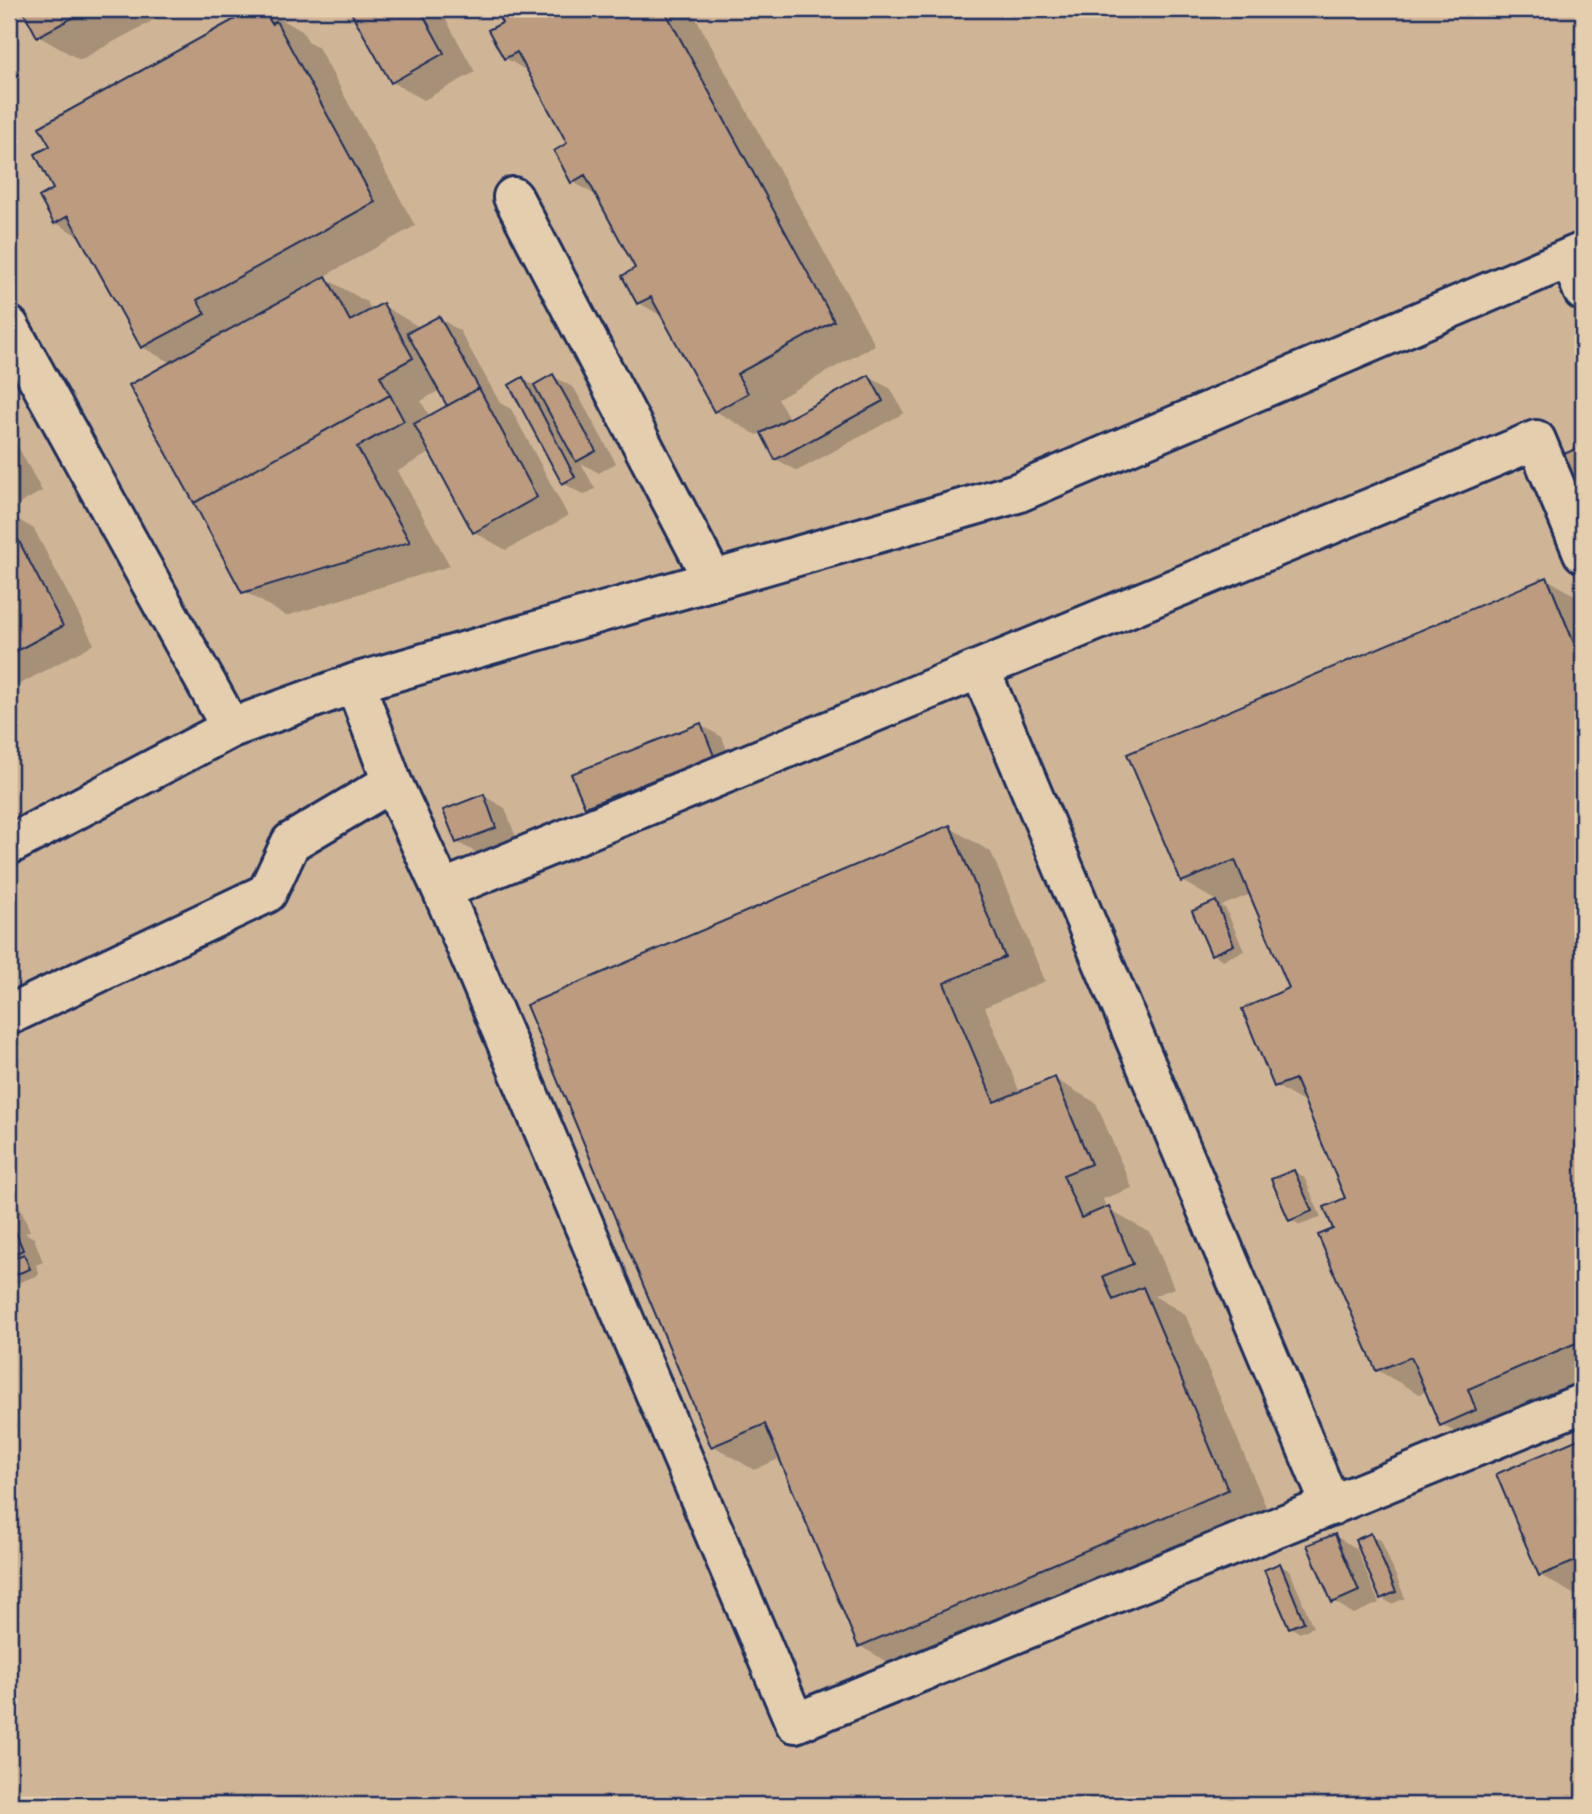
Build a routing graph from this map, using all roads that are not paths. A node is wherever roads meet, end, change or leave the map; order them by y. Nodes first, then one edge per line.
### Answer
1 (513, 197) dead end
2 (1579, 267) edge
3 (9, 326) edge
4 (1583, 553) edge
5 (713, 580) junction
6 (980, 669) junction
7 (355, 682) junction
8 (230, 729) junction
9 (393, 782) junction
10 (9, 845) edge
11 (442, 890) junction
12 (9, 1015) edge
13 (1583, 1403) edge
14 (1331, 1506) junction

1 - 5 lane
2 - 5 lane
3 - 8 lane
4 - 6 lane
5 - 7 lane
6 - 11 lane
6 - 14 lane
7 - 8 lane
7 - 9 lane
8 - 10 lane
9 - 11 lane
9 - 12 lane
11 - 14 lane
13 - 14 lane

